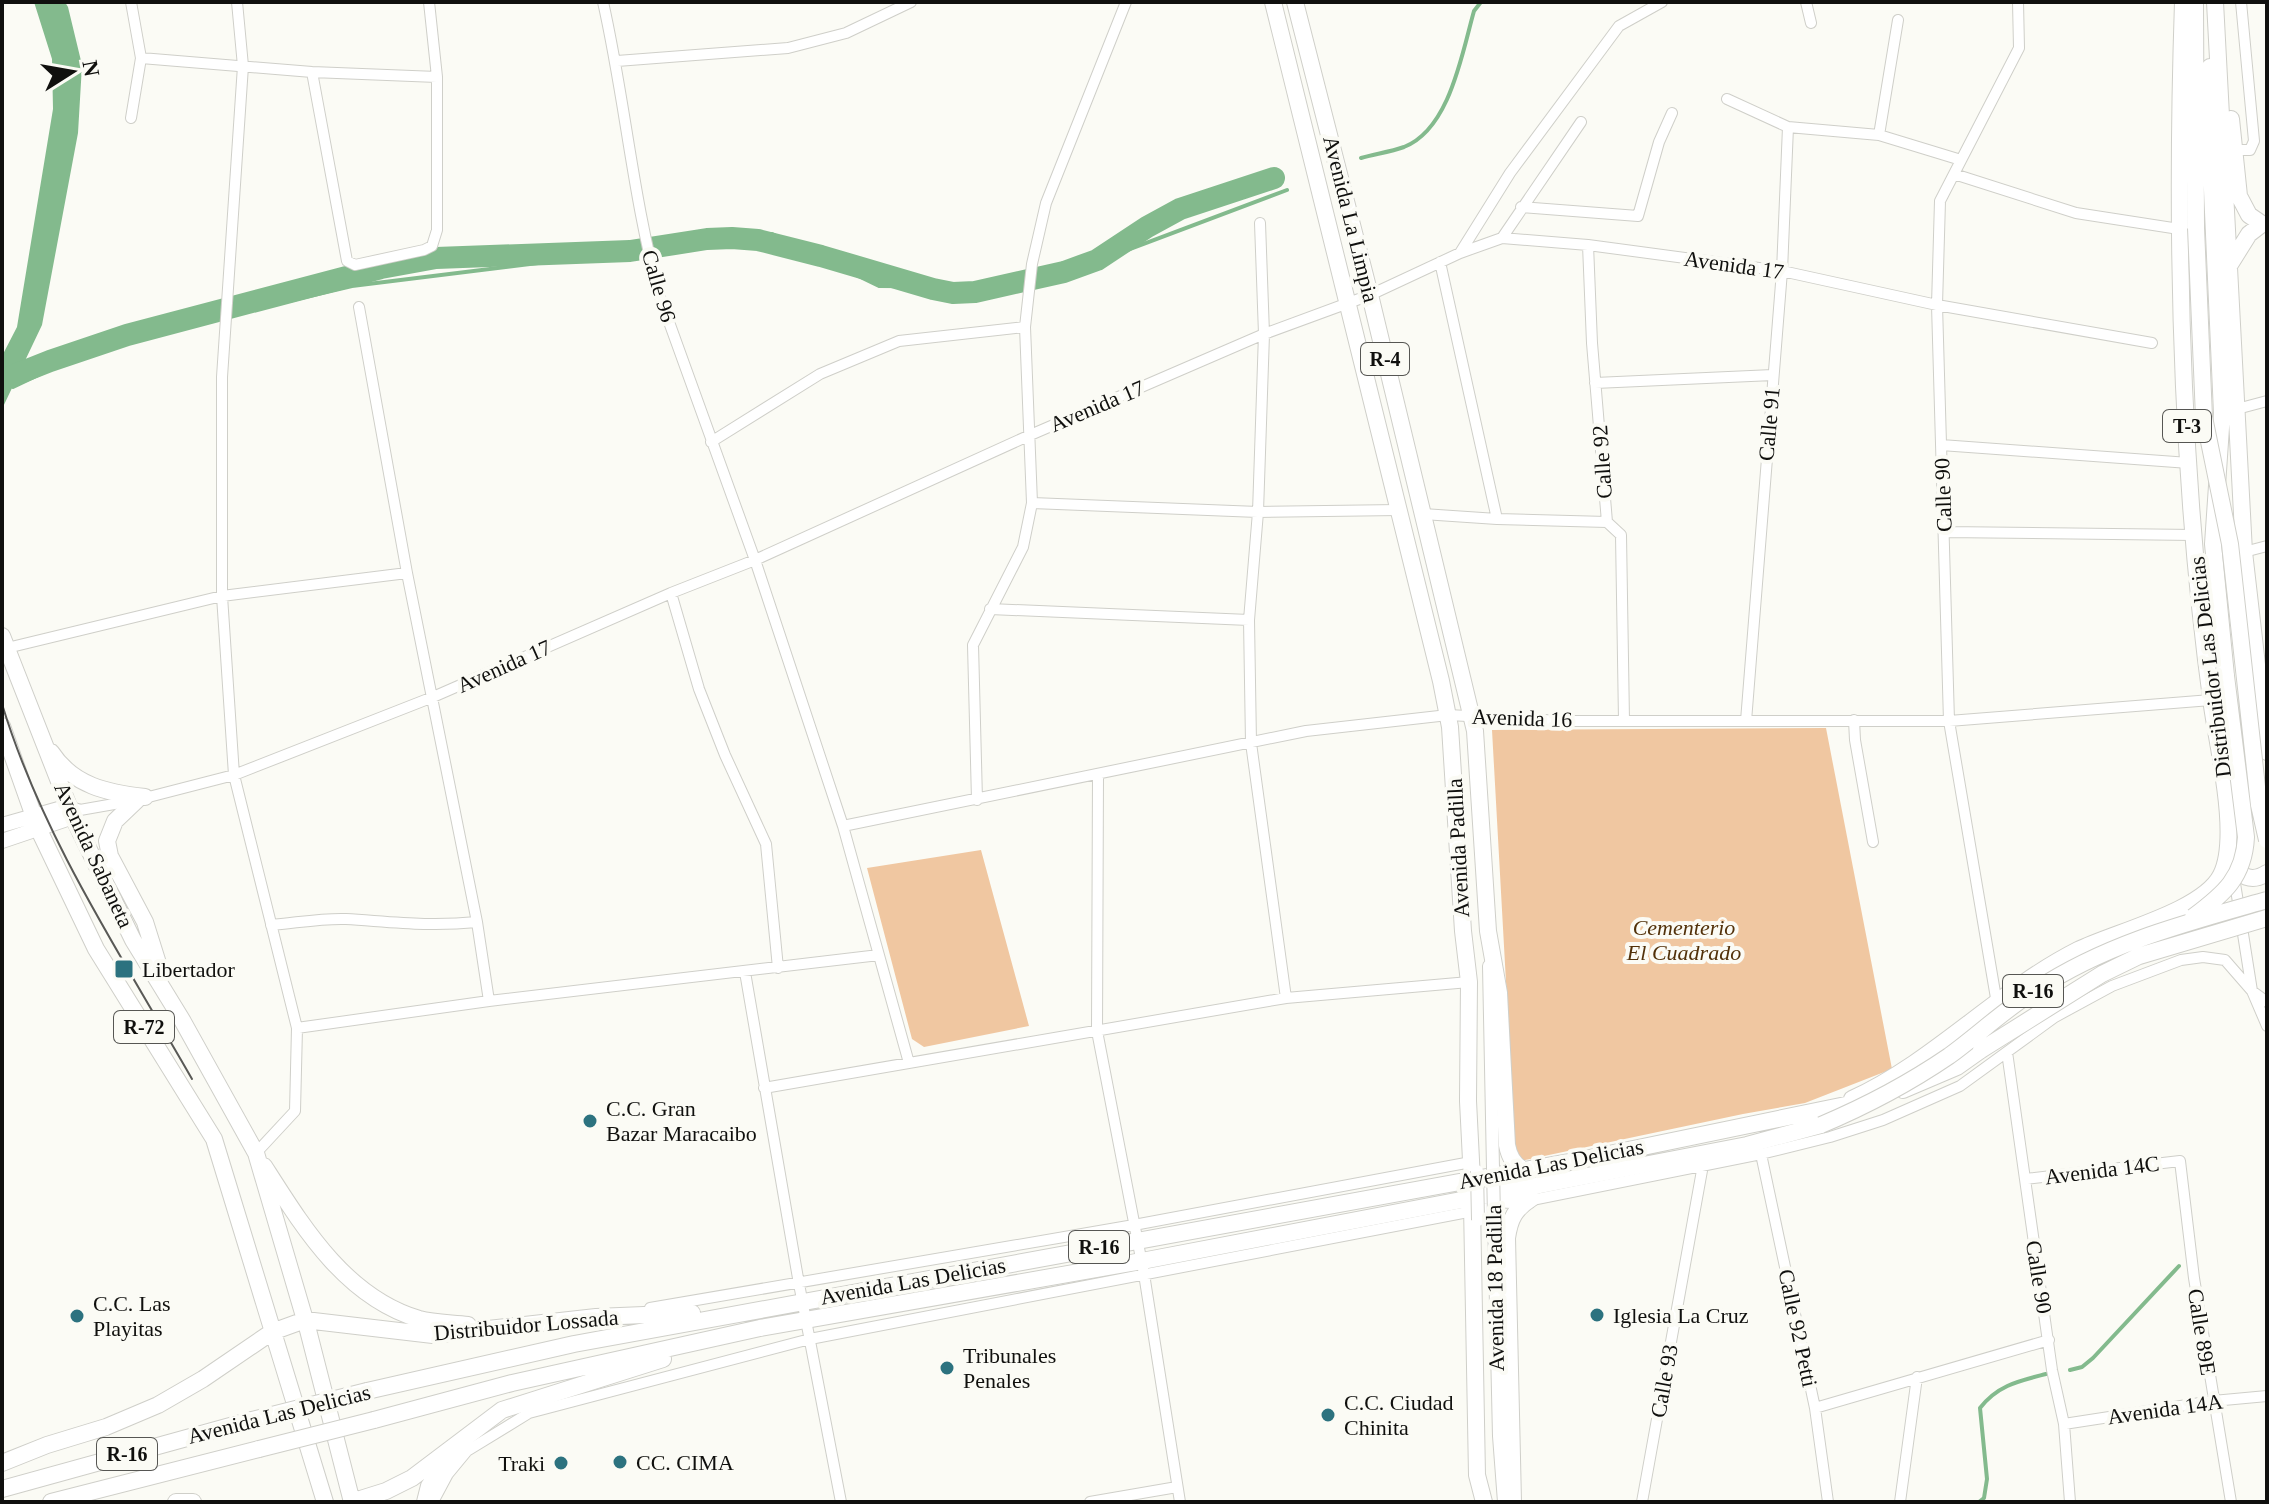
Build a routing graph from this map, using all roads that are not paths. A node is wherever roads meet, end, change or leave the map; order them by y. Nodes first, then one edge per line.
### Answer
1 (131, 2) edge
2 (237, 2) edge
3 (429, 2) edge
4 (603, 2) edge
5 (911, 2) edge
6 (1126, 2) edge
7 (1273, 2) edge
8 (1295, 2) edge
9 (1662, 2) edge
10 (1806, 2) edge
11 (2018, 2) edge
12 (2183, 2) edge
13 (2195, 2) edge
14 (2215, 2) edge
15 (2241, 2) edge
16 (1898, 20) dead end
17 (1811, 23) dead end
18 (141, 58) junction
19 (617, 61) junction
20 (243, 66) junction
21 (312, 72) junction
22 (437, 77) junction
23 (1727, 99) dead end
24 (1672, 113) dead end
25 (131, 118) dead end
26 (1581, 122) dead end
27 (1788, 127) junction
28 (1879, 135) junction
29 (2235, 150) junction
30 (1961, 160) junction
31 (1954, 174) junction
32 (1521, 207) junction
33 (1260, 223) dead end
34 (2265, 225) edge
35 (2188, 228) junction
36 (1502, 238) junction
37 (1588, 245) junction
38 (1460, 253) junction
39 (1440, 262) junction
40 (2229, 266) junction
41 (1782, 271) junction
42 (1370, 295) junction
43 (1347, 301) junction
44 (1937, 305) junction
45 (359, 307) dead end
46 (1025, 327) junction
47 (1264, 334) junction
48 (2152, 343) dead end
49 (1773, 375) junction
50 (1595, 383) junction
51 (2267, 401) edge
52 (2237, 409) junction
53 (1028, 436) junction
54 (711, 442) junction
55 (1941, 445) junction
56 (2189, 463) junction
57 (1032, 503) junction
58 (1399, 510) junction
59 (1258, 512) junction
60 (1423, 514) junction
61 (1497, 519) junction
62 (1607, 522) junction
63 (1945, 532) junction
64 (2194, 535) junction
65 (2267, 546) edge
66 (2244, 552) junction
67 (755, 560) junction
68 (407, 573) junction
69 (671, 593) junction
70 (222, 596) junction
71 (990, 609) junction
72 (1249, 620) junction
73 (4, 642) edge
74 (2263, 686) edge
75 (433, 697) junction
76 (2211, 700) junction
77 (1448, 715) junction
78 (1472, 717) junction
79 (1854, 720) junction
80 (1624, 721) junction
81 (1746, 721) junction
82 (1949, 721) junction
83 (2, 726) edge
84 (41, 737) junction
85 (1251, 743) junction
86 (2267, 752) edge
87 (234, 775) junction
88 (1098, 775) junction
89 (142, 799) junction
90 (977, 800) junction
91 (74, 811) junction
92 (36, 822) junction
93 (2, 825) edge
94 (843, 826) junction
95 (2267, 840) edge
96 (2, 841) edge
97 (1873, 842) dead end
98 (2229, 848) junction
99 (2267, 873) edge
100 (2267, 900) edge
101 (2267, 918) edge
102 (477, 922) junction
103 (2185, 922) junction
104 (271, 925) junction
105 (1488, 931) junction
106 (879, 955) junction
107 (778, 968) junction
108 (745, 972) junction
109 (1469, 982) junction
110 (2252, 991) junction
111 (169, 997) junction
112 (1286, 998) junction
113 (489, 1001) junction
114 (2267, 1002) edge
115 (1997, 1004) junction
116 (2267, 1026) edge
117 (297, 1028) junction
118 (1097, 1031) junction
119 (2007, 1052) junction
120 (909, 1063) junction
121 (764, 1088) junction
122 (1833, 1108) junction
123 (256, 1153) junction
124 (1761, 1154) junction
125 (2180, 1161) joint
126 (1471, 1162) junction
127 (1703, 1165) junction
128 (1524, 1170) junction
129 (2025, 1179) junction
130 (1472, 1180) junction
131 (1566, 1180) junction
132 (1528, 1201) junction
133 (1472, 1204) junction
134 (1136, 1233) junction
135 (1143, 1267) junction
136 (799, 1284) junction
137 (803, 1301) junction
138 (748, 1311) junction
139 (596, 1317) junction
140 (806, 1320) junction
141 (307, 1325) junction
142 (760, 1328) junction
143 (498, 1329) junction
144 (272, 1332) junction
145 (810, 1339) junction
146 (2049, 1340) junction
147 (1917, 1377) junction
148 (2267, 1396) edge
149 (2213, 1401) junction
150 (1815, 1408) junction
151 (2064, 1424) junction
152 (461, 1443) junction
153 (2, 1463) edge
154 (1177, 1487) junction
155 (2, 1489) edge
156 (51, 1502) edge
157 (176, 1502) edge
158 (193, 1502) edge
159 (325, 1502) edge
160 (352, 1502) edge
161 (425, 1502) edge
162 (433, 1502) edge
163 (841, 1502) edge
164 (1090, 1502) edge
165 (1180, 1502) edge
166 (1485, 1502) edge
167 (1504, 1502) edge
168 (1513, 1502) edge
169 (1642, 1502) edge
170 (1828, 1502) edge
171 (1900, 1502) edge
172 (2070, 1502) edge
173 (2231, 1502) edge

1 - 18 street
2 - 20 street
3 - 22 street
4 - 19 street, Calle 96
5 - 19 street
6 - 46 street
7 - 43 main road, Avenida La Limpia / R-4
8 - 42 main road, Avenida La Limpia / R-4
9 - 38 street
10 - 17 street
11 - 30 street, Calle 90
12 - 35 main road, Distribuidor Las Delicias / T-3
13 - 35 main road
14 - 29 main road
14 - 40 main road, Distribuidor Las Delicias / T-3
14 - 103 main road, bridge
15 - 29 street
16 - 28 street
18 - 20 street
18 - 25 street
19 - 54 street, Calle 96
20 - 21 street
20 - 70 street
21 - 22 street
21 - 22 street
23 - 27 street
24 - 32 street
26 - 32 street
27 - 28 street
27 - 41 street, Calle 91
28 - 30 street
29 - 34 main road
30 - 31 street, Calle 90
31 - 35 street
31 - 44 street, Calle 90
32 - 36 street
33 - 47 street
34 - 40 main road
35 - 56 main road, Distribuidor Las Delicias / T-3
35 - 95 main road, bridge
36 - 37 street, Avenida 17
36 - 38 street, Avenida 17
37 - 41 street, Avenida 17
37 - 50 street, Calle 92
38 - 39 street, Avenida 17
39 - 42 street, Avenida 17
39 - 61 street
40 - 52 main road, Distribuidor Las Delicias / T-3
41 - 44 street, Avenida 17
41 - 49 street, Calle 91
42 - 43 street, Avenida 17
42 - 60 main road, Avenida La Limpia / R-4
43 - 47 street, Avenida 17
43 - 58 main road, Avenida La Limpia / R-4
44 - 48 street, Avenida 17
44 - 55 street, Calle 90
45 - 68 street
46 - 53 street
46 - 54 street
47 - 53 street, Avenida 17
47 - 59 street
49 - 50 street
49 - 81 street, Calle 91
50 - 62 street, Calle 92
51 - 52 street
52 - 66 main road, Distribuidor Las Delicias / T-3
53 - 57 street
53 - 67 street, Avenida 17
54 - 67 street, Calle 96
55 - 56 street
55 - 63 street, Calle 90
56 - 64 main road, Distribuidor Las Delicias / T-3
57 - 59 street
57 - 71 street
58 - 59 street
58 - 77 main road, Avenida La Limpia / R-4
59 - 72 street
60 - 61 street
60 - 78 main road, Avenida La Limpia / R-4
61 - 62 street
62 - 80 street, Calle 92
63 - 64 street
63 - 82 street, Calle 90
64 - 76 main road, Distribuidor Las Delicias / T-3
65 - 66 street
66 - 74 main road, Distribuidor Las Delicias / T-3
67 - 69 street, Avenida 17
67 - 94 street, Calle 96
68 - 70 street
68 - 75 street
69 - 75 street, Avenida 17
69 - 107 street
70 - 73 street
70 - 87 street
71 - 72 street
71 - 90 street
72 - 85 street
73 - 84 main road, Avenida Sabaneta / R-72
74 - 86 main road, Distribuidor Las Delicias / T-3
75 - 87 street, Avenida 17
75 - 102 street
76 - 82 street, Avenida 16
76 - 98 main road, Distribuidor Las Delicias / T-3
77 - 78 street, Avenida 16
77 - 85 street, Avenida 16
77 - 109 main road, Avenida Padilla / R-4
78 - 80 street, Avenida 16
78 - 105 main road, Avenida Padilla / R-4
79 - 81 street, Avenida 16
79 - 82 street, Avenida 16
79 - 97 street
80 - 81 street, Avenida 16
82 - 115 street, Calle 90
83 - 92 main road, Avenida Sabaneta / R-72
84 - 89 main road
84 - 91 main road, Avenida Sabaneta / R-72
85 - 88 street, Avenida 16
85 - 112 street
87 - 89 street, Avenida 17
87 - 104 street
88 - 90 street, Avenida 16
88 - 118 street
89 - 91 street, Avenida 17
89 - 111 main road
90 - 94 street, Avenida 16
91 - 92 main road, Avenida 17
91 - 111 main road, Avenida Sabaneta / R-72
92 - 93 main road, Avenida 17
92 - 96 main road, Avenida 17
92 - 144 main road, Avenida Sabaneta / R-72
94 - 106 street, Calle 96
98 - 99 main road
98 - 110 street
98 - 115 main road, Distribuidor Las Delicias / R-16
100 - 103 main road, R-16, bridge
101 - 122 main road, R-16, bridge
102 - 104 street
102 - 113 street
103 - 131 main road, Avenida Las Delicias / R-16, bridge
104 - 117 street
105 - 128 main road, Avenida Padilla
105 - 167 street, Avenida 18 Padilla / R-4, bridge
106 - 107 street
106 - 120 street, Calle 96
107 - 108 street
108 - 113 street
108 - 121 street
109 - 112 street
109 - 126 main road, Avenida Padilla
109 - 166 street, Avenida 18 Padilla, bridge
110 - 114 street, R-16
110 - 116 street
110 - 119 street, R-16
111 - 123 main road, Avenida Sabaneta / R-72
112 - 118 street
113 - 117 street
115 - 122 main road, Distribuidor Las Delicias / R-16
117 - 123 street
118 - 120 street
118 - 134 street
119 - 124 street, R-16
119 - 129 street, Calle 90
120 - 121 street
121 - 136 street
122 - 128 main road, Avenida Las Delicias / R-16
123 - 141 main road, Avenida Sabaneta / R-72
123 - 143 main road
124 - 127 street, Avenida Las Delicias / R-16
124 - 150 street, Calle 92 Petti
125 - 129 street, Avenida 14C
125 - 149 street, Calle 89E
126 - 130 main road, Avenida Padilla
126 - 134 street, Avenida Las Delicias / R-16
127 - 132 street, Avenida Las Delicias / R-16
127 - 169 street, Calle 93
128 - 130 main road, Avenida Las Delicias / R-16
129 - 146 street, Calle 90
130 - 134 main road, Avenida Las Delicias / R-16
131 - 132 main road
131 - 133 main road, Avenida Las Delicias / R-16
132 - 133 main road
132 - 168 main road
133 - 135 main road, Avenida Las Delicias / R-16
133 - 166 main road
134 - 135 street
134 - 136 street, Avenida Las Delicias / R-16
134 - 137 main road, Avenida Las Delicias / R-16
135 - 140 main road, Avenida Las Delicias / R-16
135 - 145 street, Avenida Las Delicias / R-16
135 - 154 street
136 - 137 street
136 - 139 street, Avenida Las Delicias / R-16
137 - 138 main road, Avenida Las Delicias / R-16
137 - 140 street
138 - 139 main road, Distribuidor Lossada
138 - 155 main road, Avenida Las Delicias / R-16, bridge
139 - 143 main road, Distribuidor Lossada
140 - 142 main road, Avenida Las Delicias / R-16
140 - 145 street
141 - 143 main road, Distribuidor Lossada
141 - 144 main road, Distribuidor Lossada
141 - 160 main road, R-72
142 - 152 main road
142 - 156 main road, Avenida Las Delicias / R-16, bridge
144 - 153 main road, Distribuidor Lossada
144 - 159 main road, R-72
145 - 162 street, Avenida Las Delicias / R-16
145 - 163 street
146 - 147 street
146 - 151 street, Calle 90
147 - 150 street
147 - 171 street
148 - 149 street, Avenida 14A
149 - 151 street, Avenida 14A
149 - 173 street, Calle 89E
150 - 170 street, Calle 92 Petti
151 - 172 street, Calle 90
152 - 160 main road
152 - 161 main road
154 - 164 street
154 - 165 street
157 - 158 main road

